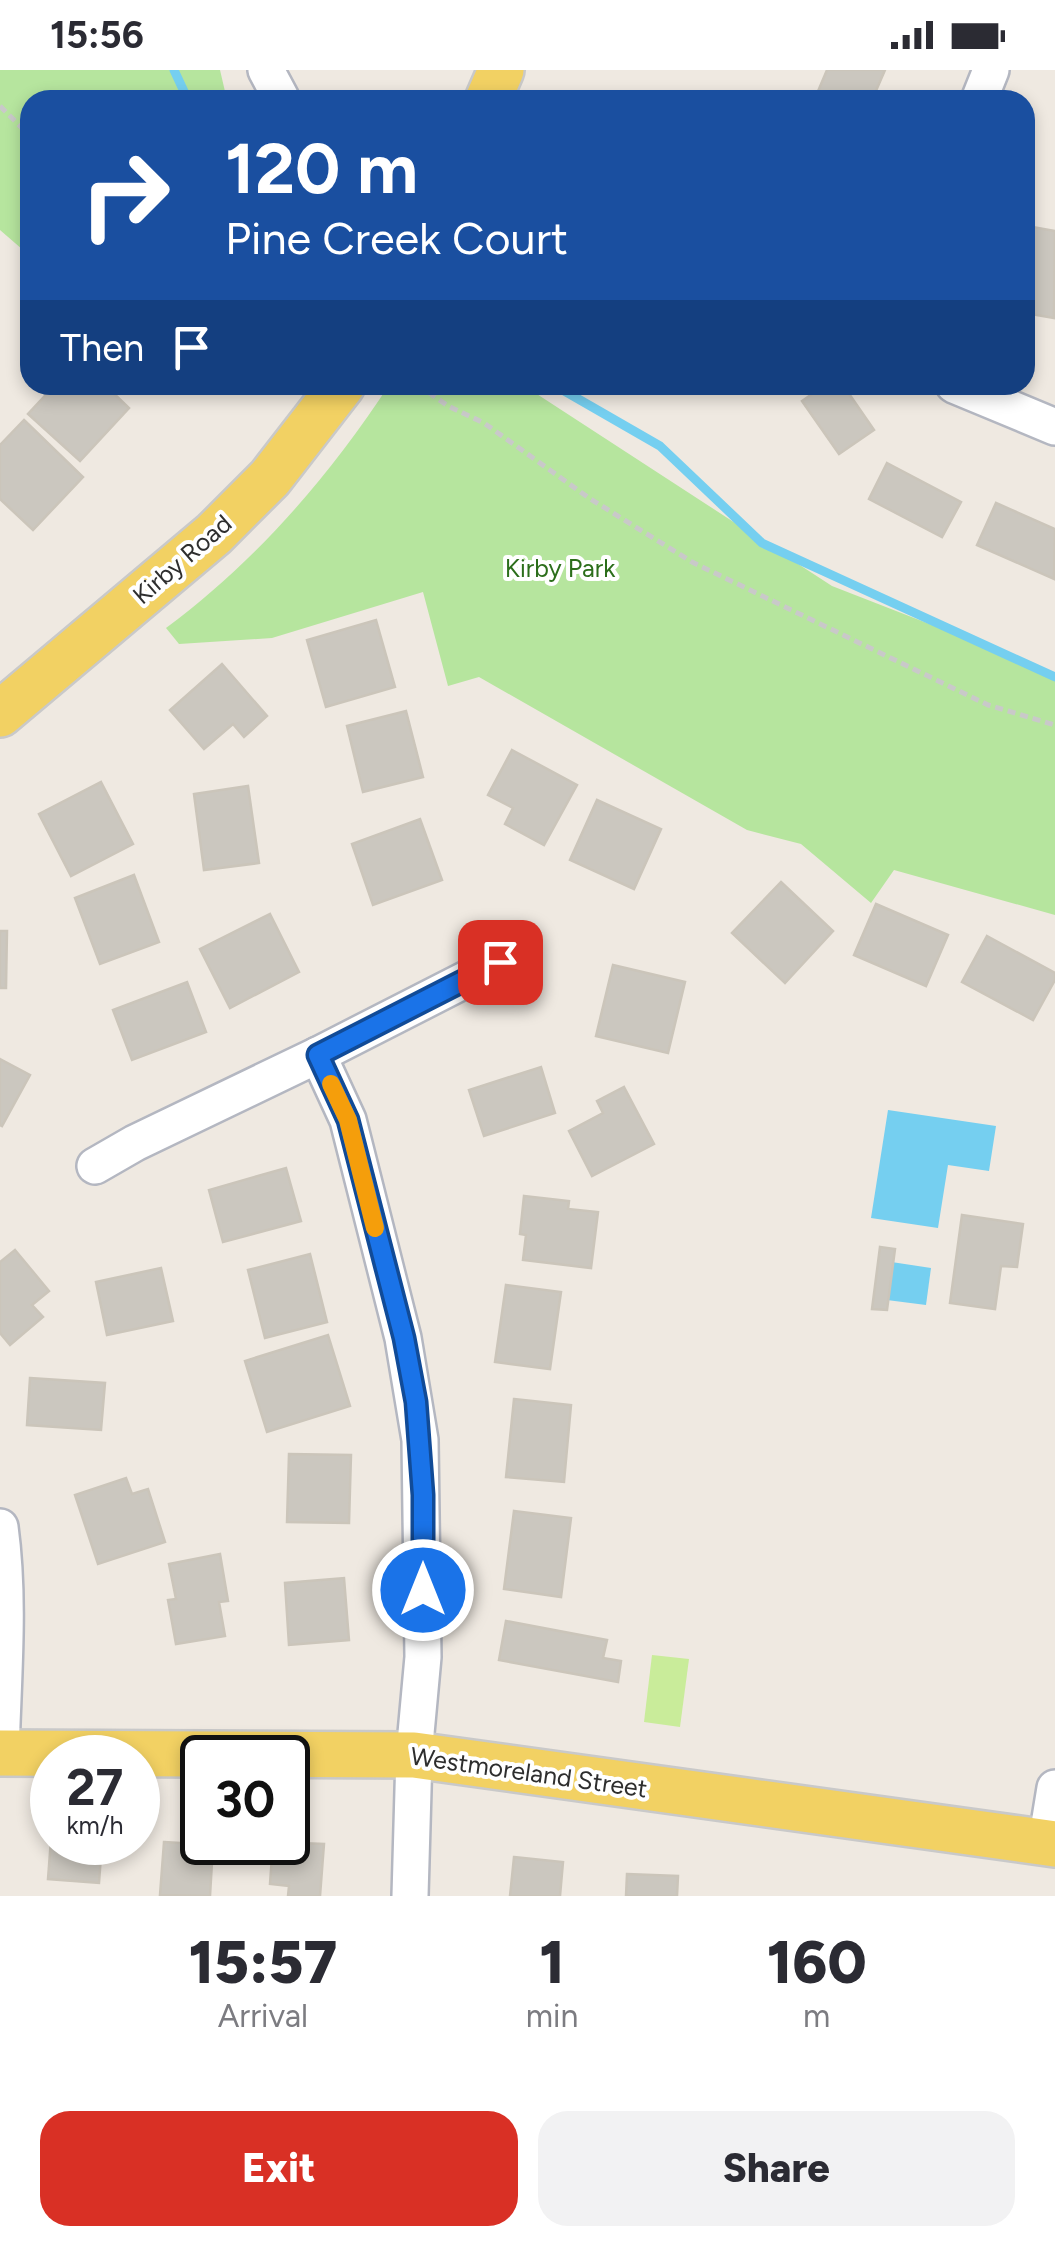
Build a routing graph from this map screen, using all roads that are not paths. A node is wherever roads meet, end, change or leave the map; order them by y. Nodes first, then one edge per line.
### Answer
1 (334, 395) edge
2 (972, 395) edge
3 (1055, 427) edge
4 (0, 714) edge
5 (500, 962) dead end
6 (318, 1055) junction
7 (95, 1166) dead end
8 (0, 1527) edge
9 (0, 1752) edge
10 (414, 1754) junction
11 (1055, 1788) edge
12 (1051, 1844) edge
13 (410, 1896) edge

1 - 4 main road, Kirby Road
2 - 3 street
5 - 6 street
6 - 7 street
6 - 10 street
8 - 9 street
9 - 10 main road, Westmoreland Street
10 - 12 main road, Westmoreland Street
10 - 13 street
11 - 12 street

